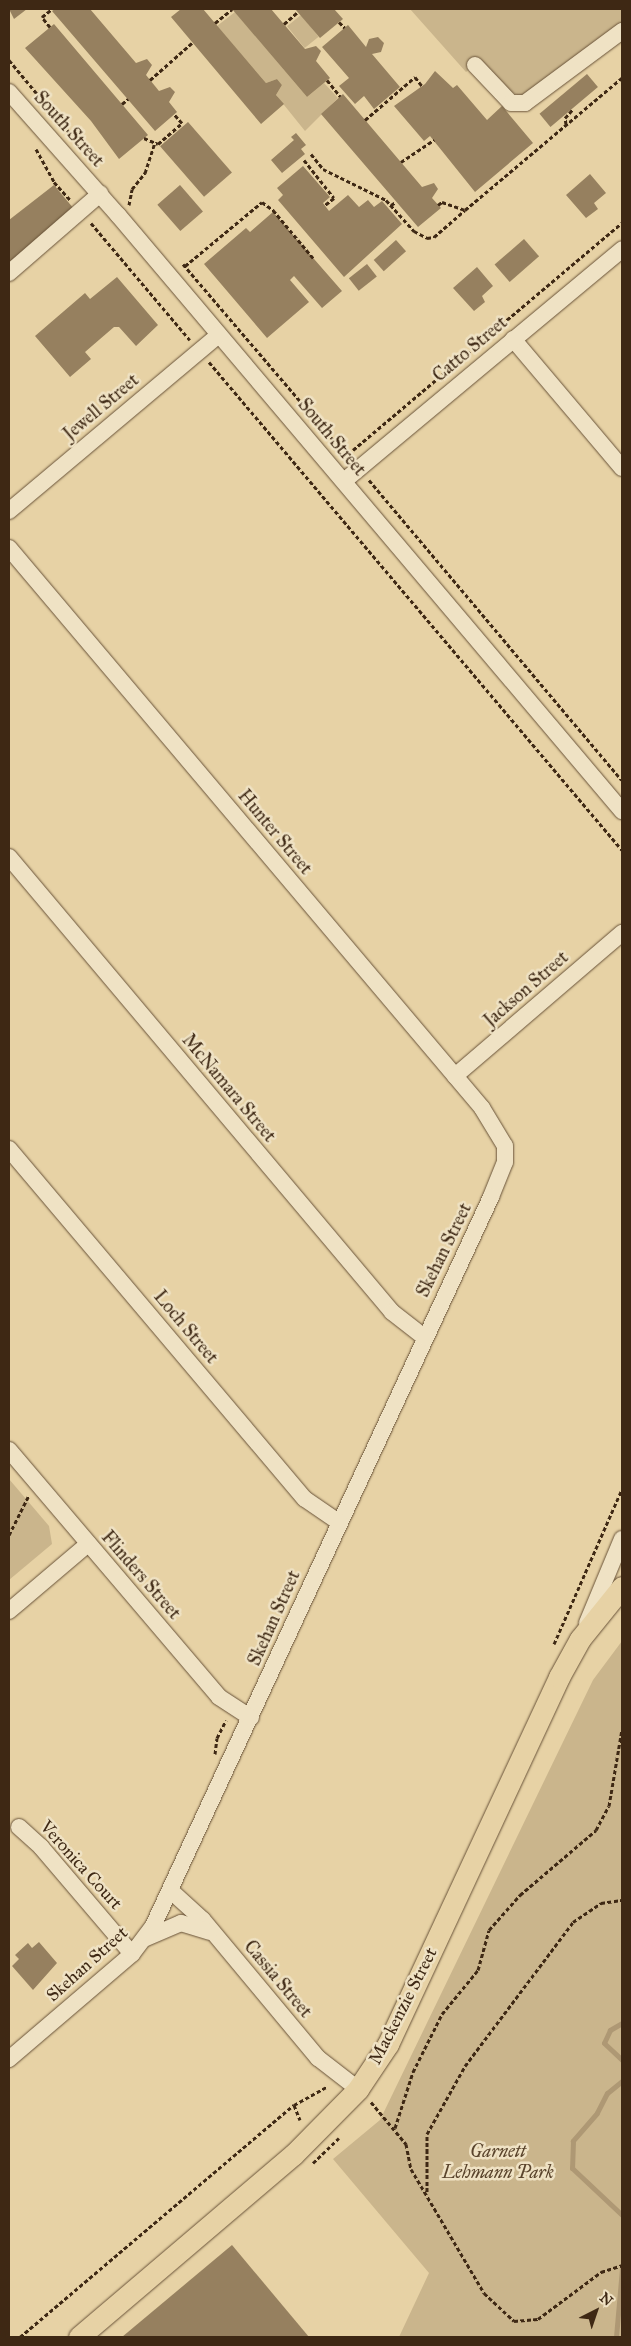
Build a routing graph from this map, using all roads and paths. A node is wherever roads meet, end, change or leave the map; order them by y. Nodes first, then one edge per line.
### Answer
1 (52, 9) edge
2 (232, 9) edge
3 (298, 12) dead end
4 (339, 22) dead end
5 (215, 23) dead end
6 (284, 24) dead end
7 (50, 27) dead end
8 (345, 28) dead end
9 (622, 31) edge
10 (192, 43) dead end
11 (475, 65) dead end
12 (622, 78) edge
13 (150, 80) dead end
14 (327, 80) dead end
15 (422, 86) dead end
16 (9, 92) edge
17 (340, 96) dead end
18 (128, 99) dead end
19 (122, 104) dead end
20 (573, 109) dead end
21 (174, 114) dead end
22 (365, 120) dead end
23 (567, 124) junction
24 (144, 138) dead end
25 (434, 140) dead end
26 (155, 142) junction
27 (31, 143) dead end
28 (311, 154) dead end
29 (304, 160) dead end
30 (401, 162) dead end
31 (100, 194) junction
32 (396, 202) dead end
33 (131, 203) dead end
34 (325, 205) dead end
35 (391, 205) junction
36 (438, 205) dead end
37 (465, 210) junction
38 (80, 212) junction
39 (622, 223) edge
40 (104, 228) dead end
41 (99, 232) junction
42 (622, 249) edge
43 (314, 259) dead end
44 (185, 266) dead end
45 (9, 273) edge
46 (219, 335) junction
47 (513, 339) junction
48 (199, 351) junction
49 (347, 456) junction
50 (333, 468) junction
51 (359, 468) junction
52 (622, 468) edge
53 (344, 482) junction
54 (9, 511) edge
55 (9, 548) edge
56 (622, 780) edge
57 (622, 811) edge
58 (622, 850) edge
59 (9, 857) edge
60 (622, 932) edge
61 (455, 1076) junction
62 (505, 1146) joint
63 (9, 1149) edge
64 (424, 1337) junction
65 (9, 1450) edge
66 (35, 1502) dead end
67 (340, 1523) junction
68 (9, 1535) edge
69 (622, 1539) edge
70 (88, 1544) junction
71 (622, 1587) edge
72 (9, 1611) edge
73 (580, 1639) junction
74 (251, 1718) junction
75 (622, 1729) edge
76 (19, 1827) dead end
77 (171, 1891) junction
78 (622, 1900) edge
79 (215, 1934) junction
80 (144, 1939) junction
81 (132, 1954) junction
82 (9, 2059) edge
83 (326, 2087) dead end
84 (358, 2088) junction
85 (294, 2105) junction
86 (299, 2124) dead end
87 (395, 2128) junction
88 (427, 2193) junction
89 (622, 2265) edge
90 (20, 2337) edge
91 (79, 2337) edge

1 - 7 path
2 - 5 path
3 - 6 path
4 - 8 path
9 - 11 street
10 - 13 path
12 - 23 path
14 - 17 path
15 - 22 path
16 - 31 street, South Street
18 - 19 path
20 - 23 path
21 - 26 path
23 - 37 path
24 - 26 path
25 - 30 path
26 - 33 path
27 - 38 path
28 - 35 path
29 - 34 path
31 - 38 street
31 - 46 street, South Street
32 - 35 path
35 - 37 path
36 - 37 path
38 - 41 path
38 - 45 street
39 - 49 path
40 - 41 path
41 - 48 path
42 - 47 street, Catto Street
43 - 44 path
46 - 48 street, Jewell Street
46 - 50 street, South Street
47 - 51 street, Catto Street
47 - 52 street
48 - 54 street, Jewell Street
48 - 58 path
49 - 50 path
49 - 51 path
50 - 53 street, South Street
51 - 53 street, Catto Street
51 - 56 path
53 - 57 street, South Street
55 - 61 street, Hunter Street
59 - 64 street, McNamara Street
60 - 61 street, Jackson Street
61 - 62 street, Hunter Street
62 - 64 street, Skehan Street
63 - 67 street, Loch Street
64 - 67 street, Skehan Street
65 - 70 street, Flinders Street
66 - 68 path
67 - 74 street, Skehan Street
69 - 73 street, Mackenzie Street
70 - 72 street
70 - 74 street, Flinders Street
71 - 73 main road, Mackenzie Street
73 - 84 main road, Mackenzie Street
74 - 77 street, Skehan Street
75 - 87 path
76 - 81 street, Veronica Court
77 - 79 street, Cassia Street
77 - 80 street, Skehan Street
78 - 88 path
79 - 80 street
79 - 84 street, Cassia Street
80 - 81 street, Skehan Street
81 - 82 street, Skehan Street
83 - 85 path
84 - 87 path
84 - 91 main road, Mackenzie Street
85 - 86 path
85 - 90 path
87 - 88 path
88 - 89 path

